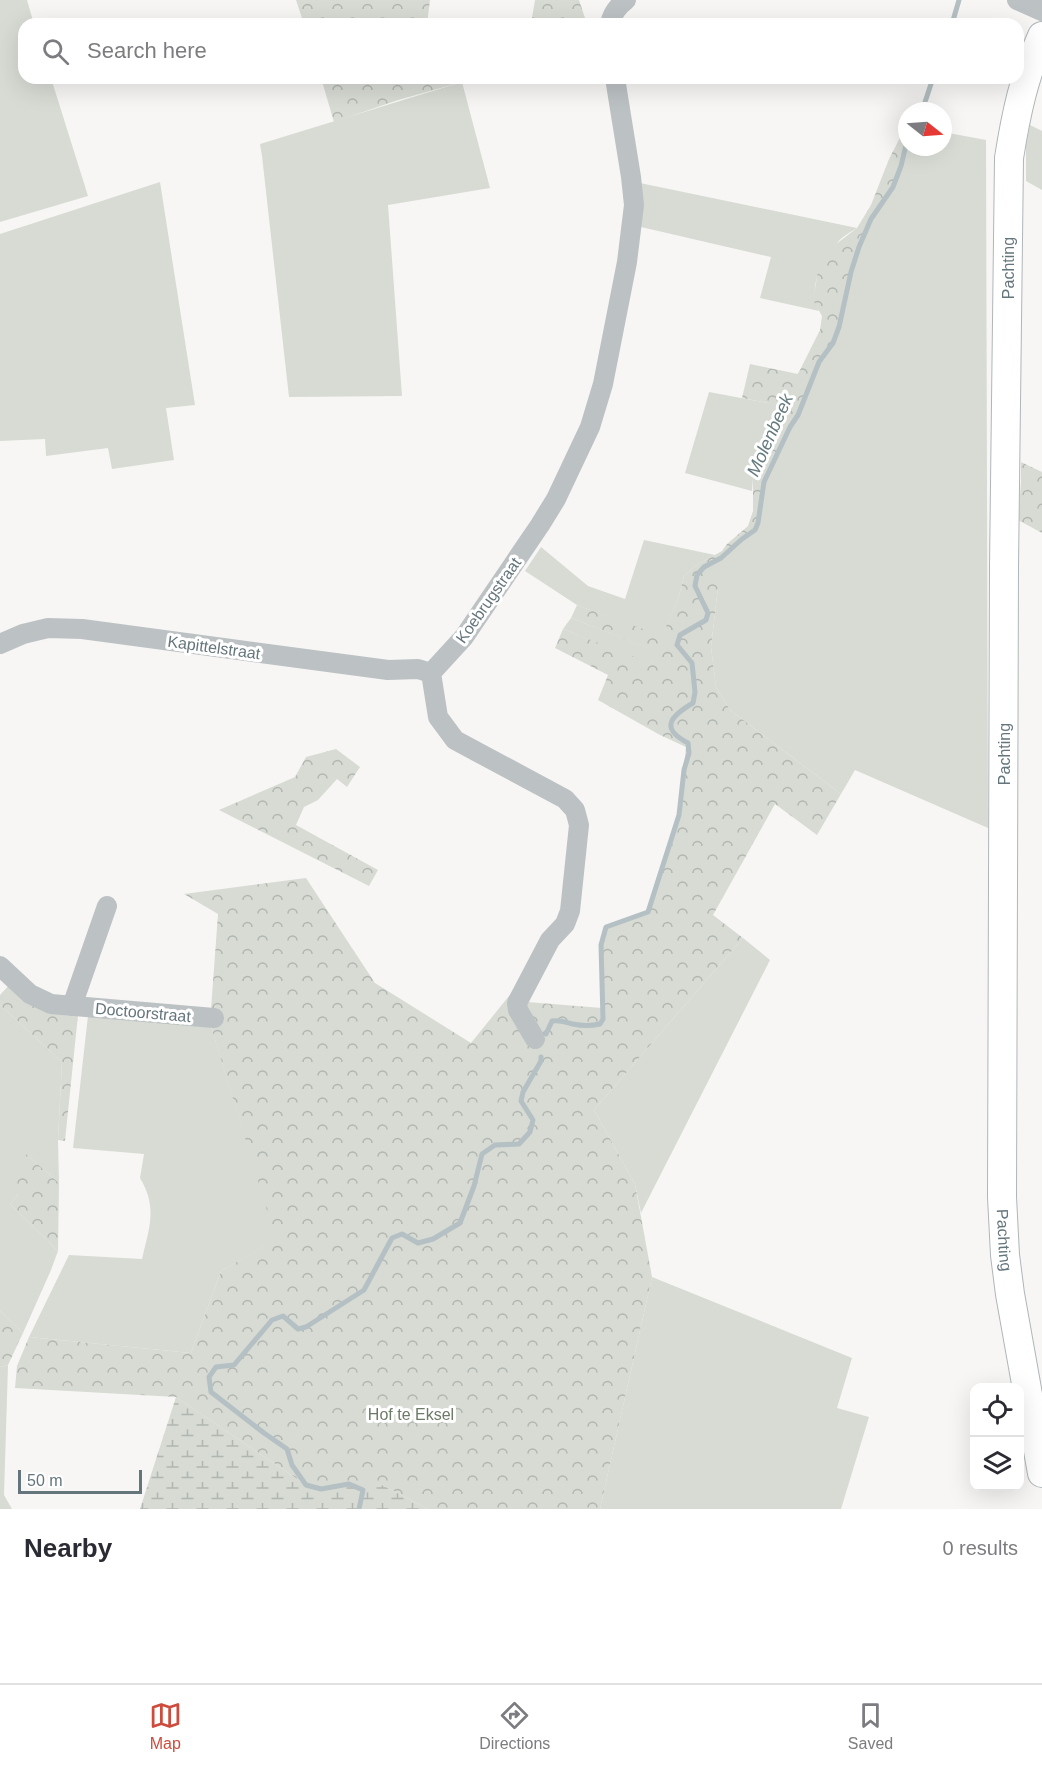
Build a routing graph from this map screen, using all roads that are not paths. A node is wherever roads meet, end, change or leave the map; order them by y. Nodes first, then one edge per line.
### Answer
1 (626, 0) edge
2 (1017, 0) edge
3 (1042, 11) edge
4 (611, 18) edge
5 (1042, 36) edge
6 (616, 84) edge
7 (0, 644) edge
8 (431, 673) junction
9 (107, 906) dead end
10 (0, 966) edge
11 (72, 1006) junction
12 (214, 1018) dead end
13 (536, 1039) dead end
14 (1042, 1473) edge

1 - 4 street
2 - 3 street
5 - 14 main road, Pachting
6 - 8 street, Koebrugstraat
7 - 8 street, Kapittelstraat
8 - 13 street
9 - 11 street, Doctoorstraat
10 - 11 street, Doctoorstraat
11 - 12 street, Doctoorstraat

